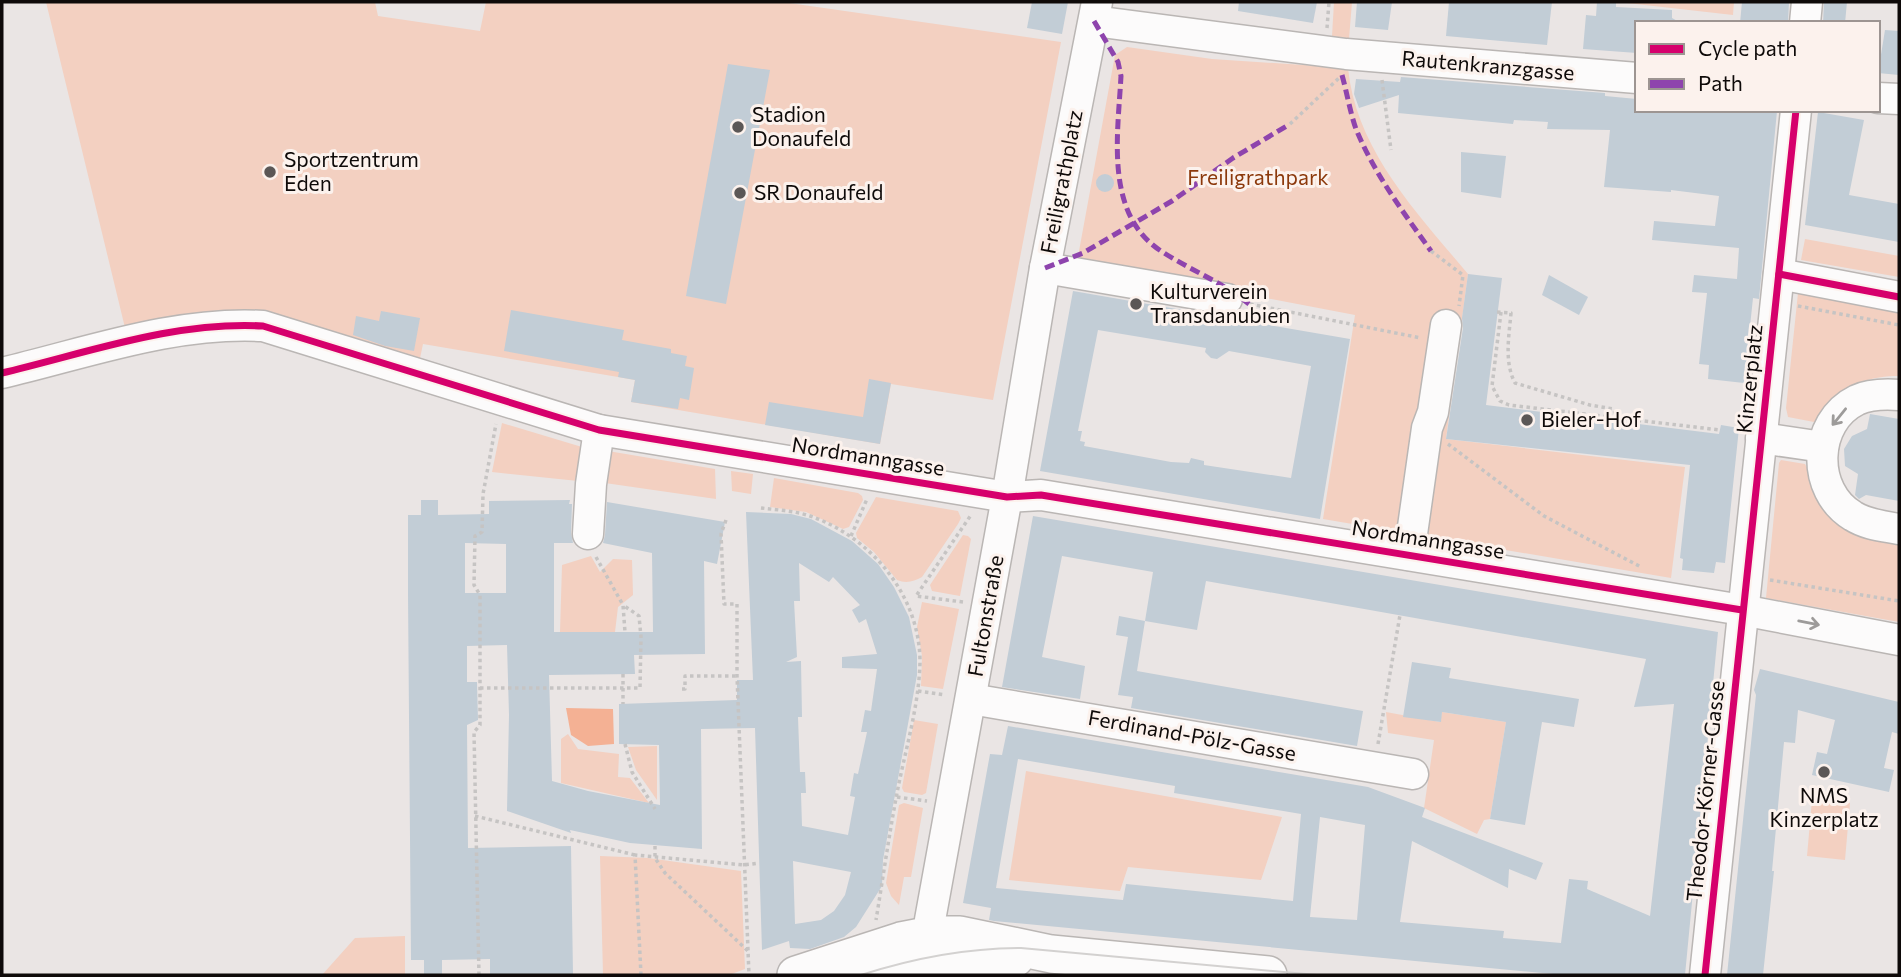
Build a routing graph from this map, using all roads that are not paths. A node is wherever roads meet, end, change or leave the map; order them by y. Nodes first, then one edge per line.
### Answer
1 (1807, 2) edge
2 (1096, 11) edge
3 (1805, 21) edge
4 (1342, 54) joint
5 (1635, 78) edge
6 (1880, 98) edge
7 (1899, 99) edge
8 (1796, 112) edge
9 (1045, 268) junction
10 (1777, 288) junction
11 (1899, 298) edge
12 (1227, 299) road end
13 (1445, 334) road end
14 (2, 373) edge
15 (1899, 395) edge
16 (598, 430) junction
17 (1761, 438) junction
18 (1823, 447) junction
19 (1007, 498) junction
20 (1899, 529) edge
21 (591, 544) road end
22 (1409, 555) junction
23 (1742, 610) junction
24 (1899, 640) edge
25 (959, 697) junction
26 (1413, 774) dead end
27 (933, 962) edge
28 (796, 975) edge
29 (861, 975) edge
30 (1268, 975) edge
31 (1705, 975) edge

1 - 3 street
2 - 4 street, Freiligrathplatz
2 - 9 street, Freiligrathplatz
4 - 5 street, Rautenkranzgasse
6 - 7 street
8 - 10 street
9 - 12 street, Freiligrathplatz
9 - 19 street, Fultonstraße
10 - 11 street
10 - 17 street, Kinzerplatz
13 - 22 street
14 - 16 street, Nordmanngasse
15 -> 18 street
16 - 19 street, Nordmanngasse
16 - 21 street
17 - 18 street, Kinzerplatz
17 - 23 street, Kinzerplatz
18 - 20 street
19 - 22 street, Nordmanngasse
19 - 25 street, Fultonstraße
22 - 23 street, Nordmanngasse
23 -> 24 street
23 - 31 street, Theodor-Körner-Gasse
25 - 26 street, Ferdinand-Pölz-Gasse
25 - 27 street, Fultonstraße
27 - 28 main road
27 - 29 street
27 - 30 main road

